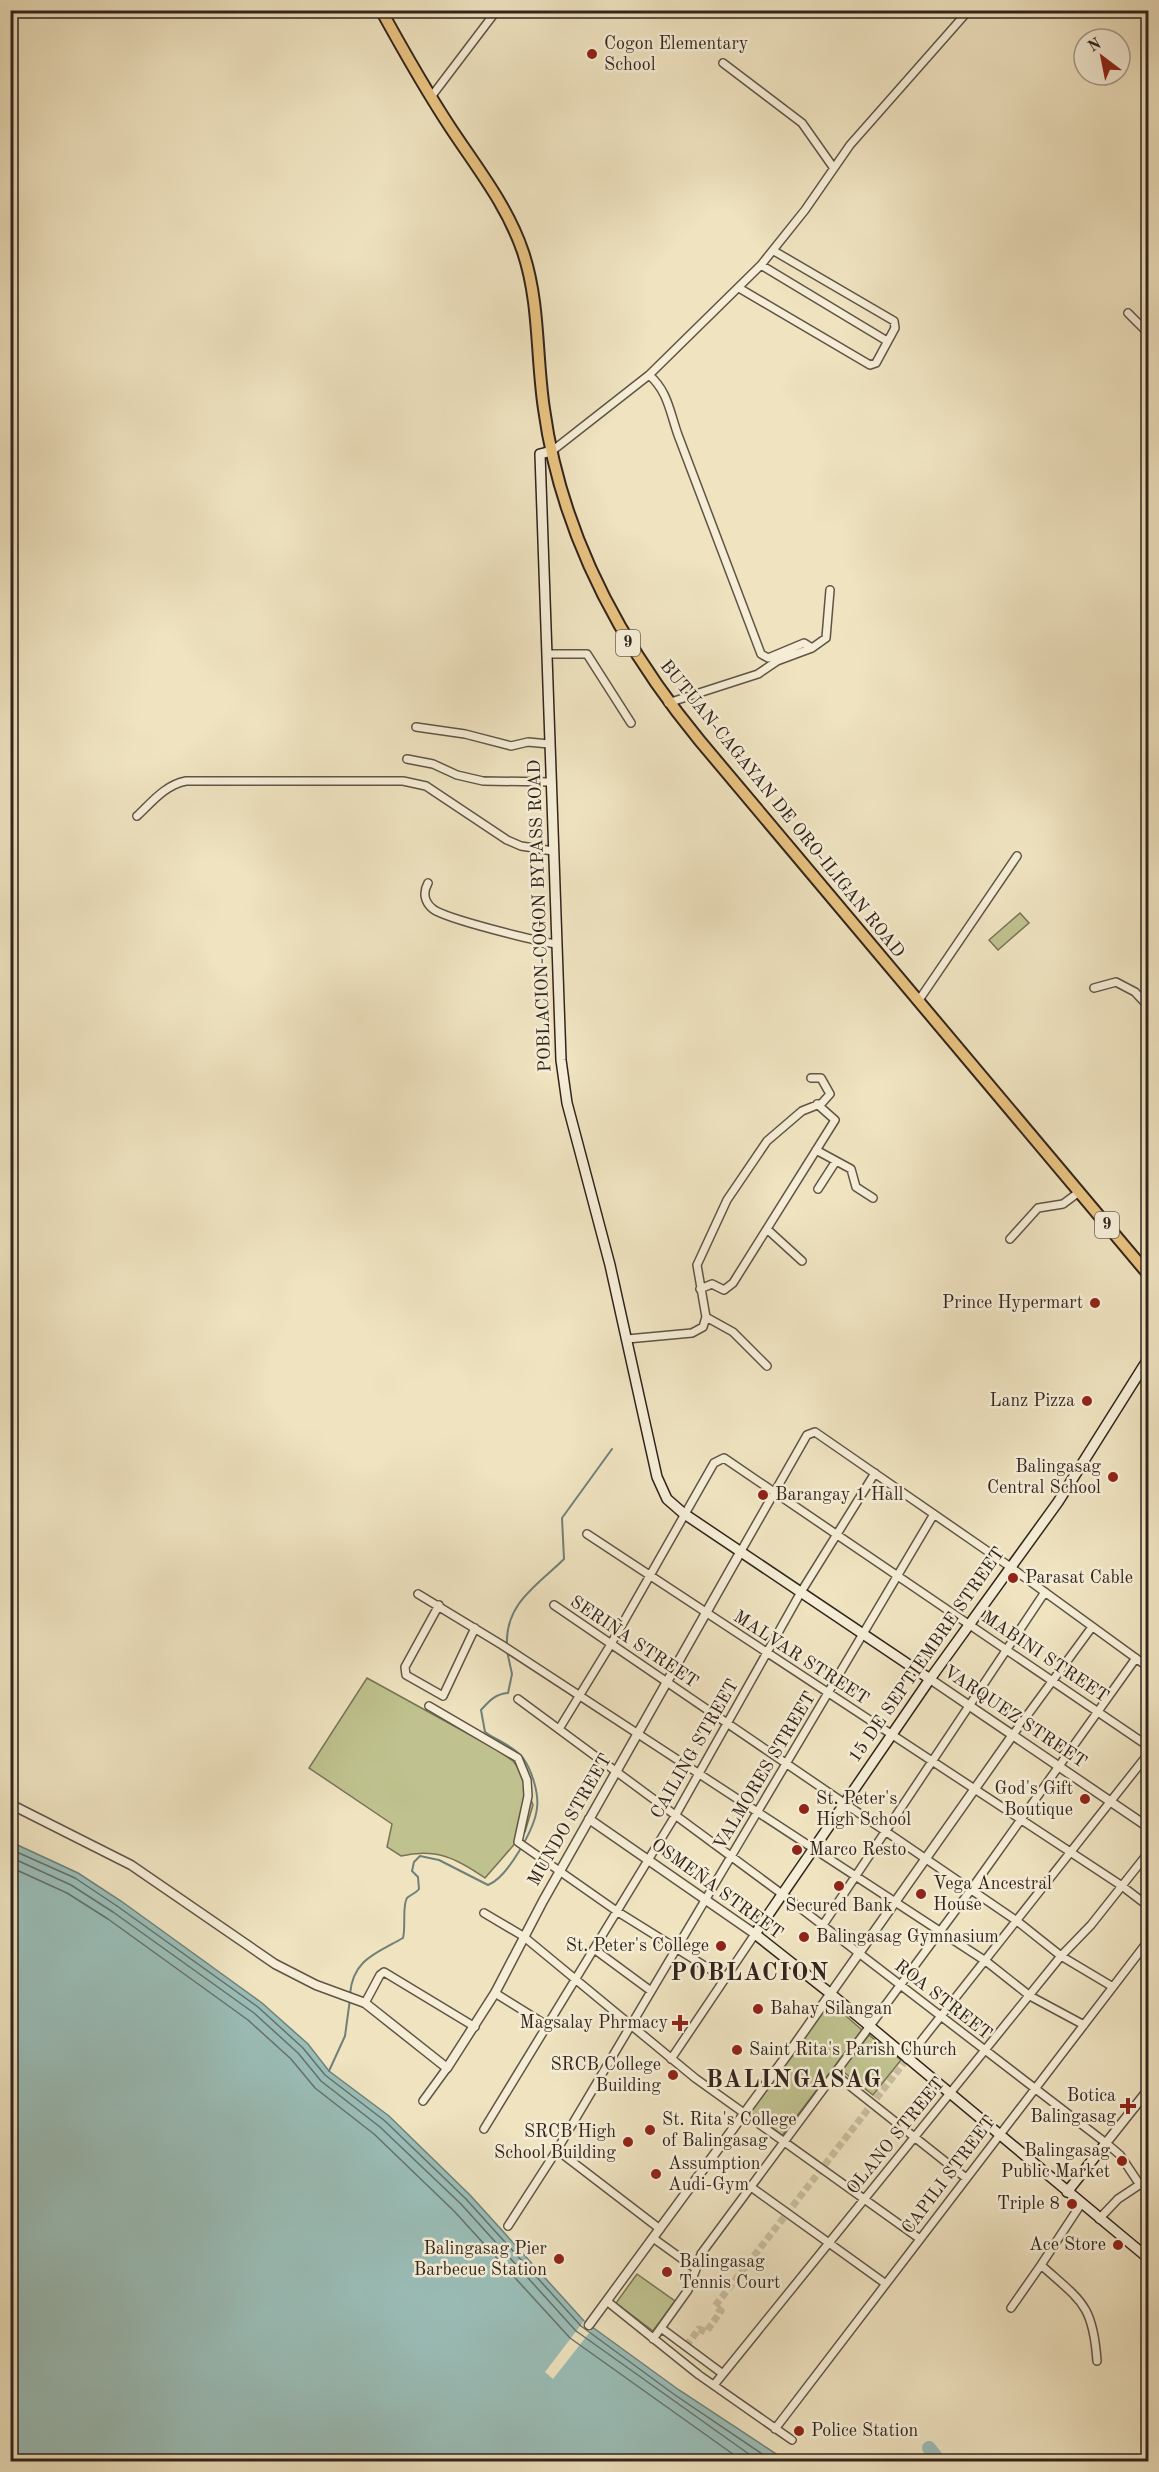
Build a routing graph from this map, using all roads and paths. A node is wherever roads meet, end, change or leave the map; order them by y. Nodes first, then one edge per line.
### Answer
1 (381, 10) edge
2 (497, 10) edge
3 (969, 10) edge
4 (723, 63) dead end
5 (430, 97) junction
6 (833, 167) junction
7 (774, 251) junction
8 (761, 265) junction
9 (739, 288) junction
10 (1128, 313) dead end
11 (1149, 333) edge
12 (887, 341) junction
13 (649, 375) junction
14 (552, 451) junction
15 (830, 590) dead end
16 (812, 648) junction
17 (547, 654) junction
18 (668, 703) junction
19 (631, 723) dead end
20 (416, 727) dead end
21 (549, 744) junction
22 (407, 759) dead end
23 (550, 782) junction
24 (138, 816) dead end
25 (553, 851) junction
26 (1017, 856) dead end
27 (428, 883) dead end
28 (556, 944) junction
29 (1094, 988) dead end
30 (919, 1000) junction
31 (1149, 1006) edge
32 (811, 1078) dead end
33 (817, 1104) junction
34 (816, 1150) junction
35 (836, 1161) junction
36 (818, 1189) dead end
37 (1079, 1192) junction
38 (873, 1198) dead end
39 (768, 1230) junction
40 (1010, 1239) dead end
41 (802, 1261) dead end
42 (1149, 1274) edge
43 (700, 1289) junction
44 (706, 1317) junction
45 (627, 1339) junction
46 (1149, 1359) edge
47 (767, 1366) dead end
48 (874, 1473) junction
49 (775, 1491) junction
50 (683, 1513) junction
51 (934, 1514) junction
52 (838, 1533) junction
53 (587, 1534) dead end
54 (741, 1551) junction
55 (1009, 1566) junction
56 (648, 1574) junction
57 (899, 1575) junction
58 (801, 1592) junction
59 (1045, 1592) junction
60 (418, 1594) dead end
61 (438, 1605) junction
62 (554, 1605) dead end
63 (707, 1614) junction
64 (970, 1623) junction
65 (1092, 1627) junction
66 (474, 1628) junction
67 (862, 1634) junction
68 (611, 1644) junction
69 (1007, 1649) junction
70 (766, 1653) junction
71 (1136, 1659) junction
72 (1149, 1667) edge
73 (930, 1679) junction
74 (1053, 1680) junction
75 (668, 1683) junction
76 (828, 1695) junction
77 (579, 1697) junction
78 (518, 1699) dead end
79 (429, 1706) dead end
80 (969, 1706) junction
81 (1098, 1711) junction
82 (727, 1723) junction
83 (559, 1729) junction
84 (891, 1735) junction
85 (637, 1736) junction
86 (1012, 1736) junction
87 (1149, 1746) edge
88 (1149, 1754) edge
89 (931, 1761) junction
90 (787, 1764) junction
91 (1058, 1767) junction
92 (616, 1773) junction
93 (699, 1774) junction
94 (974, 1790) junction
95 (1111, 1802) junction
96 (844, 1803) junction
97 (10, 1804) edge
98 (758, 1813) junction
99 (675, 1816) junction
100 (590, 1819) junction
101 (1020, 1820) junction
102 (1149, 1827) edge
103 (884, 1831) junction
104 (813, 1849) junction
105 (1071, 1853) junction
106 (1149, 1853) edge
107 (731, 1857) junction
108 (648, 1859) junction
109 (925, 1860) junction
110 (559, 1872) junction
111 (854, 1875) junction
112 (1122, 1886) junction
113 (970, 1891) junction
114 (782, 1894) junction
115 (706, 1899) junction
116 (895, 1903) junction
117 (1149, 1906) edge
118 (618, 1912) junction
119 (484, 1913) dead end
120 (1017, 1921) junction
121 (823, 1925) junction
122 (938, 1931) junction
123 (755, 1934) junction
124 (524, 1936) junction
125 (1149, 1941) edge
126 (676, 1948) junction
127 (594, 1949) junction
128 (859, 1953) junction
129 (1061, 1956) junction
130 (987, 1962) junction
131 (724, 1978) junction
132 (576, 1980) junction
133 (899, 1985) junction
134 (1113, 1987) junction
135 (651, 1991) junction
136 (495, 1992) junction
137 (831, 1994) junction
138 (1030, 1996) junction
139 (361, 2001) junction
140 (941, 2018) junction
141 (630, 2025) junction
142 (1084, 2025) junction
143 (548, 2026) junction
144 (869, 2026) junction
145 (475, 2027) junction
146 (984, 2051) junction
147 (671, 2059) junction
148 (907, 2059) junction
149 (447, 2068) junction
150 (835, 2074) junction
151 (1033, 2090) junction
152 (1149, 2090) edge
153 (949, 2094) junction
154 (423, 2101) dead end
155 (744, 2114) junction
156 (484, 2130) dead end
157 (998, 2135) junction
158 (915, 2138) junction
159 (785, 2141) junction
160 (1106, 2143) junction
161 (556, 2150) junction
162 (966, 2178) junction
163 (1149, 2179) edge
164 (1140, 2185) junction
165 (751, 2187) junction
166 (1067, 2192) junction
167 (864, 2199) junction
168 (1081, 2204) junction
169 (1099, 2219) junction
170 (508, 2226) dead end
171 (660, 2229) junction
172 (653, 2238) junction
173 (920, 2239) junction
174 (829, 2243) junction
175 (1149, 2258) edge
176 (1041, 2265) junction
177 (696, 2269) junction
178 (886, 2284) junction
179 (608, 2302) junction
180 (1011, 2308) dead end
181 (589, 2325) dead end
182 (661, 2328) junction
183 (653, 2339) junction
184 (1096, 2361) dead end
185 (723, 2374) junction
186 (714, 2385) junction
187 (775, 2429) junction
188 (792, 2440) dead end

1 - 5 highway, BUTUAN-CAGAYAN DE ORO-ILIGAN ROAD / 9
2 - 5 street
3 - 6 street
4 - 6 street
5 - 14 highway, BUTUAN-CAGAYAN DE ORO-ILIGAN ROAD / 9
6 - 7 street
7 - 8 street
7 - 12 street
8 - 9 street
8 - 12 street
9 - 12 street
9 - 13 street
10 - 11 street
13 - 14 street
13 - 16 street
14 - 17 main road, POBLACION-COGON BYPASS ROAD
14 - 18 highway, BUTUAN-CAGAYAN DE ORO-ILIGAN ROAD / 9
15 - 16 street
16 - 18 street
17 - 19 street
17 - 21 main road, POBLACION-COGON BYPASS ROAD
18 - 30 highway, BUTUAN-CAGAYAN DE ORO-ILIGAN ROAD / 9
20 - 21 street
21 - 23 main road, POBLACION-COGON BYPASS ROAD
22 - 23 street
23 - 25 main road, POBLACION-COGON BYPASS ROAD
24 - 25 street
25 - 28 main road, POBLACION-COGON BYPASS ROAD
26 - 30 street
27 - 28 street
28 - 45 main road, POBLACION-COGON BYPASS ROAD
29 - 31 street
30 - 37 highway, BUTUAN-CAGAYAN DE ORO-ILIGAN ROAD / 9
32 - 33 street
33 - 34 street
33 - 43 street
34 - 35 street
34 - 39 street
35 - 36 street
35 - 38 street
37 - 40 street
37 - 42 highway, BUTUAN-CAGAYAN DE ORO-ILIGAN ROAD / 9
39 - 41 street
39 - 43 street
43 - 44 street
44 - 45 street
44 - 47 street
45 - 50 main road, POBLACION-COGON BYPASS ROAD
46 - 55 main road, 15 DE SEPTIEMBRE STREET
48 - 49 street
48 - 51 street
48 - 52 street, CAILING STREET
49 - 50 street, MABINI STREET
49 - 52 street, MABINI STREET
49 - 54 street
50 - 54 main road, VARQUEZ STREET
50 - 56 street
51 - 55 street
51 - 57 street, VALMORES STREET
52 - 57 street, MABINI STREET
52 - 58 street, CAILING STREET
53 - 56 street, MALVAR STREET
54 - 58 main road, VARQUEZ STREET
54 - 63 street, MUNDO STREET
55 - 59 street
55 - 64 main road, 15 DE SEPTIEMBRE STREET
56 - 63 street, MALVAR STREET
56 - 68 street
57 - 64 street, MABINI STREET
57 - 67 street, VALMORES STREET
58 - 67 main road, VARQUEZ STREET
58 - 70 street, CAILING STREET
59 - 65 street
59 - 69 street
60 - 61 street
61 - 66 street
61 - 66 street
62 - 68 street, SERIÑA STREET
63 - 70 street, MALVAR STREET
63 - 75 street, MUNDO STREET
64 - 69 street, MABINI STREET
64 - 73 main road, 15 DE SEPTIEMBRE STREET
65 - 71 street
65 - 74 street
66 - 77 street
67 - 73 main road, VARQUEZ STREET
67 - 76 street, VALMORES STREET
68 - 75 street, SERIÑA STREET
68 - 77 street
69 - 74 street, MABINI STREET
69 - 80 street
70 - 76 street, MALVAR STREET
70 - 82 street, CAILING STREET
71 - 72 street
71 - 81 street
73 - 80 street, VARQUEZ STREET
73 - 84 main road, 15 DE SEPTIEMBRE STREET
74 - 81 street, MABINI STREET
74 - 86 street
75 - 82 street, SERIÑA STREET
75 - 85 street, MUNDO STREET
76 - 84 street, MALVAR STREET
76 - 90 street, VALMORES STREET
77 - 83 street
77 - 85 street
78 - 83 street, ROA STREET
79 - 110 street
80 - 86 street, VARQUEZ STREET
80 - 89 street
81 - 87 street, MABINI STREET
81 - 91 street
82 - 90 street, SERIÑA STREET
82 - 93 street, CAILING STREET
83 - 92 street, ROA STREET
84 - 89 street, MALVAR STREET
84 - 96 main road, 15 DE SEPTIEMBRE STREET
85 - 92 street, MUNDO STREET
85 - 93 street
86 - 91 street, VARQUEZ STREET
86 - 94 street
88 - 95 street
89 - 94 street, MALVAR STREET
89 - 103 street
90 - 96 street, SERIÑA STREET
90 - 98 street, VALMORES STREET
91 - 95 street, VARQUEZ STREET
91 - 101 street
92 - 99 street, ROA STREET
92 - 100 street, MUNDO STREET
93 - 98 street
93 - 99 street, CAILING STREET
94 - 101 street, MALVAR STREET
94 - 109 street
95 - 102 street, VARQUEZ STREET
95 - 105 street
96 - 103 street, SERIÑA STREET
96 - 104 main road, 15 DE SEPTIEMBRE STREET
97 - 139 street
98 - 104 street
98 - 107 street, VALMORES STREET
99 - 107 street, ROA STREET
99 - 108 street, CAILING STREET
100 - 108 street, OSMEÑA STREET
100 - 110 street, MUNDO STREET
101 - 105 street, MALVAR STREET
101 - 113 street
103 - 109 street, SERIÑA STREET
103 - 111 street
104 - 111 street
104 - 114 main road, 15 DE SEPTIEMBRE STREET
105 - 112 street, MALVAR STREET
105 - 120 street
106 - 112 street, OLANO STREET
107 - 114 street, ROA STREET
107 - 115 street, VALMORES STREET
108 - 115 street, OSMEÑA STREET
108 - 118 street, CAILING STREET
109 - 113 street, SERIÑA STREET
109 - 116 street
110 - 118 street
110 - 124 street, MUNDO STREET
111 - 116 street
111 - 121 street
112 - 117 street, MALVAR STREET
112 - 129 street, OLANO STREET
113 - 120 street, SERIÑA STREET
113 - 122 street
114 - 121 street, ROA STREET
114 - 123 main road, 15 DE SEPTIEMBRE STREET
115 - 123 street, OSMEÑA STREET
115 - 126 street, VALMORES STREET
116 - 122 street
116 - 128 street
118 - 126 street
118 - 127 street, CAILING STREET
119 - 124 street
120 - 129 street, SERIÑA STREET
120 - 130 street
121 - 128 street, ROA STREET
122 - 130 street
122 - 133 street
123 - 131 street, 15 DE SEPTIEMBRE STREET
123 - 137 main road, OSMEÑA STREET
124 - 132 street
124 - 136 street, MUNDO STREET
125 - 134 street, CAPILI STREET
126 - 131 street
126 - 135 street, VALMORES STREET
127 - 132 street, CAILING STREET
127 - 135 street
128 - 133 street, ROA STREET
128 - 137 street
129 - 134 street, SERIÑA STREET
129 - 138 street, OLANO STREET
130 - 138 street
130 - 140 street
131 - 147 street, 15 DE SEPTIEMBRE STREET
132 - 141 street
132 - 143 street, CAILING STREET
133 - 140 street, ROA STREET
133 - 144 street
134 - 142 street, CAPILI STREET
135 - 141 street, VALMORES STREET
136 - 143 street
136 - 145 street, MUNDO STREET
137 - 144 main road, OSMEÑA STREET
137 - 155 street
138 - 142 street
138 - 146 street, OLANO STREET
139 - 145 street
139 - 149 street
140 - 146 street, ROA STREET
140 - 148 street
141 - 147 street
141 - 161 street, VALMORES STREET
142 - 151 street, CAPILI STREET
143 - 156 street, CAILING STREET
144 - 148 main road, OSMEÑA STREET
144 - 150 street
145 - 149 street, MUNDO STREET
146 - 151 street, ROA STREET
146 - 153 street, OLANO STREET
147 - 155 street
148 - 153 main road, OSMEÑA STREET
149 - 154 street, MUNDO STREET
150 - 158 street
150 - 159 street
151 - 157 street, CAPILI STREET
151 - 160 street, ROA STREET
152 - 160 street
153 - 157 main road, OSMEÑA STREET
153 - 158 street, OLANO STREET
155 - 159 street
155 - 171 street
157 - 162 street, CAPILI STREET
157 - 166 main road, OSMEÑA STREET
158 - 162 street
158 - 167 street, OLANO STREET
159 - 165 street
159 - 167 street
160 - 164 street, ROA STREET
160 - 166 main road
161 - 170 street, VALMORES STREET
161 - 171 street
162 - 173 street, CAPILI STREET
163 - 164 street
164 - 169 street
165 - 174 street
165 - 177 street
166 - 168 main road, OSMEÑA STREET
167 - 173 street
167 - 174 street, OLANO STREET
168 - 169 main road, OSMEÑA STREET
168 - 176 street
169 - 175 main road, OSMEÑA STREET
171 - 172 street
172 - 177 street
172 - 179 street
173 - 178 street, CAPILI STREET
174 - 178 street
174 - 185 street, OLANO STREET
176 - 180 street
176 - 184 street
177 - 182 street
178 - 187 street, CAPILI STREET
179 - 181 street
179 - 183 street
182 - 183 street
182 - 185 street
183 - 186 street
185 - 186 street, OLANO STREET
186 - 187 street
187 - 188 street

